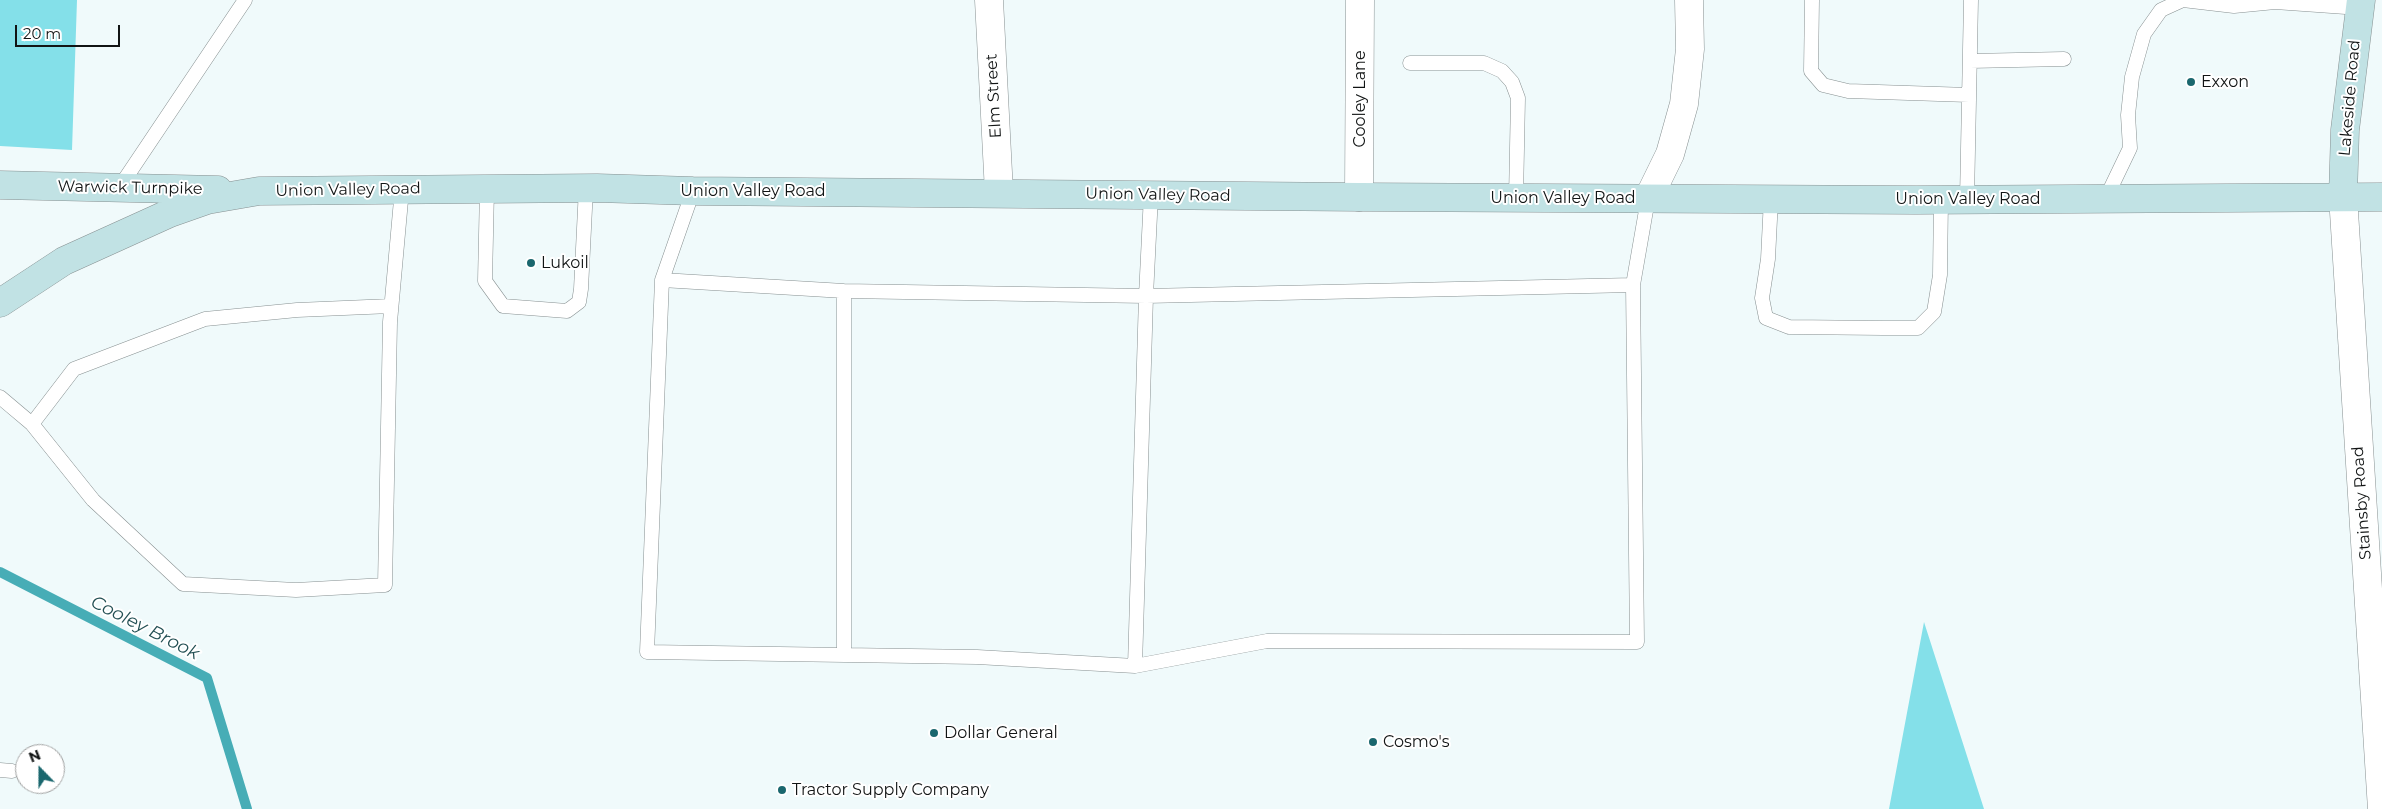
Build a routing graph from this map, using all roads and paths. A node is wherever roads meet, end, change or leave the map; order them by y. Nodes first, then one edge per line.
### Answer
1 (245, 0) edge
2 (989, 0) edge
3 (1360, 0) edge
4 (1689, 0) edge
5 (1812, 0) edge
6 (1971, 0) edge
7 (2360, 4) edge
8 (2064, 59) dead end
9 (1970, 61) junction
10 (1410, 63) dead end
11 (1969, 95) junction
12 (0, 185) edge
13 (119, 188) junction
14 (586, 188) junction
15 (487, 189) junction
16 (402, 190) junction
17 (259, 191) junction
18 (693, 191) junction
19 (999, 192) junction
20 (1151, 195) junction
21 (2343, 196) junction
22 (1359, 197) junction
23 (1516, 198) junction
24 (2106, 198) junction
25 (2382, 198) edge
26 (1648, 199) junction
27 (1771, 199) junction
28 (1954, 199) junction
29 (662, 280) junction
30 (1634, 285) junction
31 (844, 290) junction
32 (1146, 296) junction
33 (0, 303) edge
34 (391, 306) junction
35 (0, 397) edge
36 (32, 424) junction
37 (2376, 630) edge
38 (844, 655) junction
39 (1135, 666) junction
40 (2382, 809) edge

1 - 13 lane
2 - 19 street, Elm Street
3 - 22 street, Cooley Lane
4 - 26 street
5 - 11 lane
6 - 9 lane
7 - 21 main road, Lakeside Road
7 - 24 lane
8 - 9 lane
9 - 11 lane
10 - 23 lane
11 - 28 lane
12 - 13 main road, Warwick Turnpike
13 - 17 main road, Warwick Turnpike
14 - 15 main road, Union Valley Road
14 - 15 lane
14 - 18 main road, Union Valley Road
15 - 16 main road, Union Valley Road
16 - 17 main road, Union Valley Road
16 - 34 lane
17 - 33 main road, Union Valley Road
18 - 19 main road, Union Valley Road
18 - 29 lane
19 - 20 main road, Union Valley Road
20 - 22 main road, Union Valley Road
20 - 32 lane
21 - 24 main road, Union Valley Road
21 - 25 main road, Union Valley Road
21 - 37 street, Stainsby Road
22 - 23 main road, Union Valley Road
23 - 26 main road, Union Valley Road
24 - 28 main road, Union Valley Road
26 - 27 main road, Union Valley Road
26 - 30 lane
27 - 28 main road, Union Valley Road
27 - 28 lane
29 - 31 lane
29 - 38 lane
30 - 32 lane
30 - 39 lane
31 - 32 lane
31 - 38 lane
32 - 39 lane
34 - 36 lane
34 - 36 lane
35 - 36 lane
37 - 40 street, Stainsby Road
38 - 39 lane

